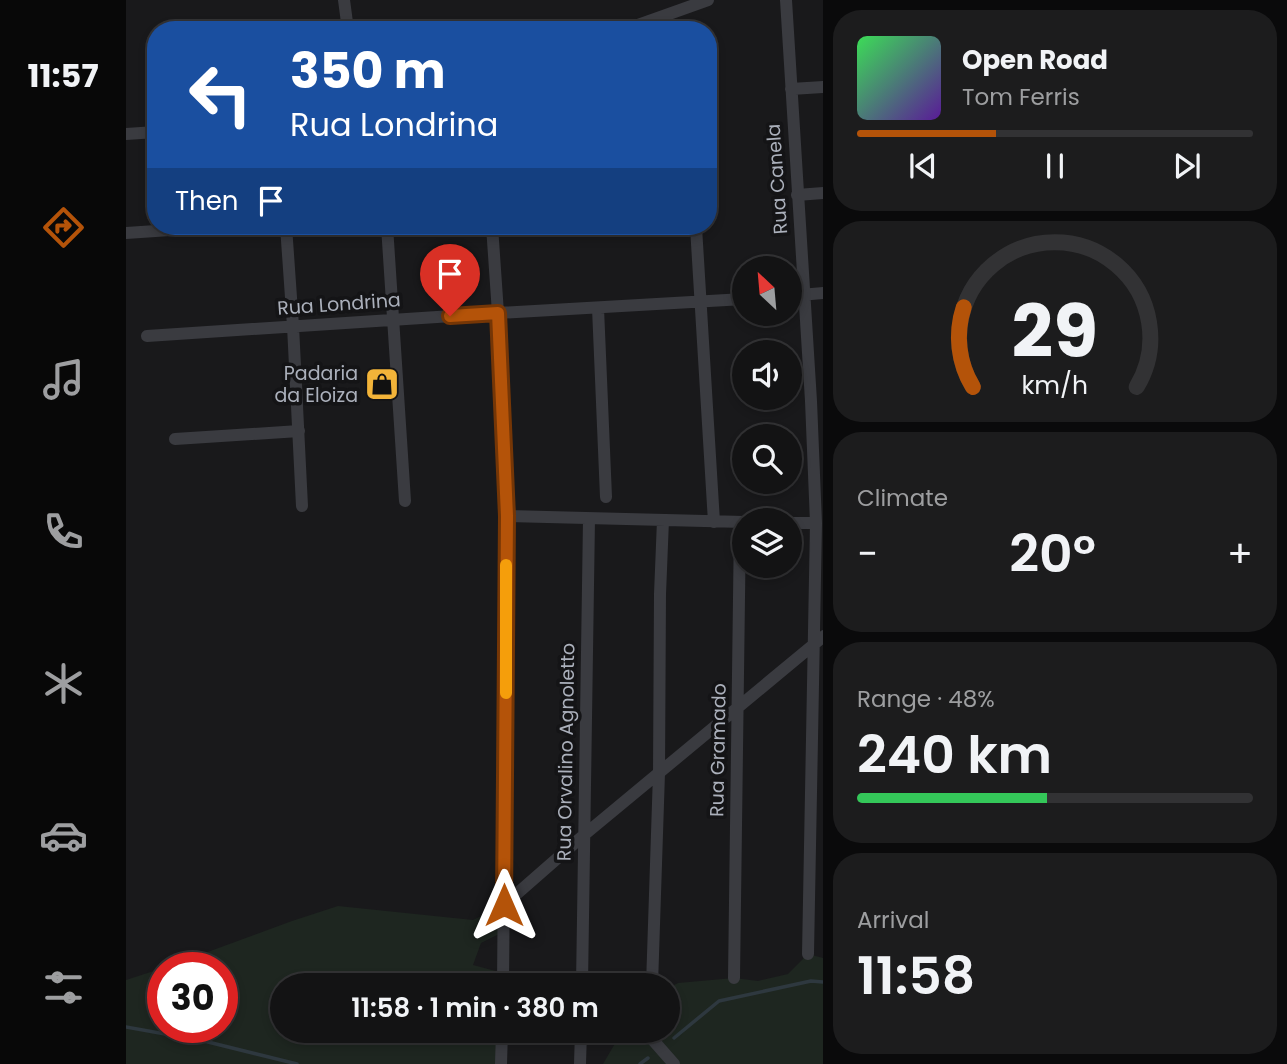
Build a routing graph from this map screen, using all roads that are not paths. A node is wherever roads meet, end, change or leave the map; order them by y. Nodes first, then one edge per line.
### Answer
1 (344, 0) edge
2 (708, 0) edge
3 (786, 0) edge
4 (347, 21) edge
5 (649, 21) edge
6 (823, 87) edge
7 (791, 89) junction
8 (147, 133) edge
9 (126, 134) edge
10 (823, 193) edge
11 (797, 195) junction
12 (147, 232) edge
13 (126, 233) edge
14 (287, 235) edge
15 (388, 235) edge
16 (493, 235) edge
17 (696, 235) edge
18 (823, 293) edge
19 (803, 294) junction
20 (732, 300) edge
21 (700, 302) junction
22 (598, 308) junction
23 (498, 313) junction
24 (394, 320) junction
25 (293, 326) junction
26 (147, 336) dead end
27 (817, 401) edge
28 (299, 431) junction
29 (175, 439) dead end
30 (819, 494) edge
31 (606, 497) dead end
32 (405, 500) dead end
33 (302, 506) dead end
34 (507, 516) junction
35 (589, 519) junction
36 (663, 520) junction
37 (714, 522) junction
38 (732, 522) edge
39 (802, 523) edge
40 (816, 523) junction
41 (741, 578) edge
42 (818, 640) edge
43 (738, 707) junction
44 (660, 773) junction
45 (584, 835) junction
46 (504, 905) junction
47 (808, 954) dead end
48 (503, 973) edge
49 (582, 973) edge
50 (652, 973) edge
51 (734, 978) dead end
52 (502, 1043) edge
53 (581, 1043) edge
54 (656, 1043) edge
55 (501, 1064) edge
56 (580, 1064) edge
57 (674, 1064) edge

1 - 4 street
2 - 5 street
3 - 7 street, Rua Canela
6 - 7 street
7 - 11 street, Rua Canela
8 - 9 street
10 - 11 street
11 - 19 street, Rua Canela
12 - 13 street
14 - 25 street
15 - 24 street
16 - 23 street
17 - 21 street
18 - 19 street
19 - 27 street, Rua Canela
20 - 21 street, Rua Londrina
21 - 22 street, Rua Londrina
21 - 37 street
22 - 23 street, Rua Londrina
22 - 31 street
23 - 24 street, Rua Londrina
23 - 34 street
24 - 25 street, Rua Londrina
24 - 32 street
25 - 26 street, Rua Londrina
25 - 28 street
27 - 30 street, Rua Canela
28 - 29 street
28 - 33 street
30 - 40 street, Rua Canela
34 - 35 street
34 - 46 street
35 - 36 street
35 - 45 street, Rua Orvalino Agnoletto
36 - 37 street
36 - 44 street
37 - 38 street
39 - 40 street
40 - 42 street, Rua Canela
41 - 43 street, Rua Gramado
42 - 43 street
42 - 47 street, Rua Canela
43 - 44 street
43 - 51 street, Rua Gramado
44 - 45 street
44 - 50 street
45 - 46 street
45 - 49 street, Rua Orvalino Agnoletto
46 - 48 street
52 - 55 street
53 - 56 street
54 - 57 street

